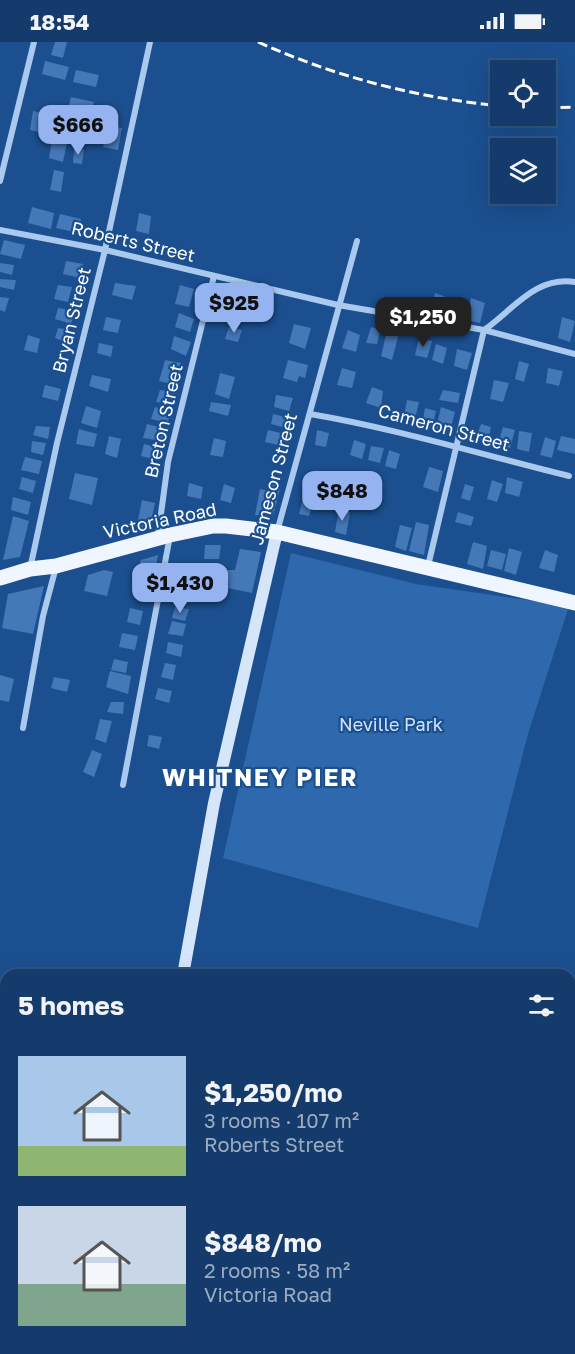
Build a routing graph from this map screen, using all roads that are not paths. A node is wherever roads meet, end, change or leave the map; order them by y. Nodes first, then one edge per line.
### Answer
1 (34, 42) edge
2 (150, 42) edge
3 (0, 181) edge
4 (0, 230) edge
5 (357, 241) dead end
6 (105, 250) junction
7 (214, 276) junction
8 (575, 282) edge
9 (338, 305) junction
10 (484, 330) junction
11 (575, 354) edge
12 (310, 414) junction
13 (455, 448) junction
14 (569, 476) dead end
15 (277, 532) junction
16 (164, 537) junction
17 (56, 566) junction
18 (30, 569) junction
19 (427, 570) junction
20 (0, 578) edge
21 (575, 603) edge
22 (23, 728) dead end
23 (123, 785) dead end
24 (184, 969) edge

1 - 3 street
2 - 6 street, Bryan Street
4 - 6 street, Roberts Street
5 - 9 street, Jameson Street
6 - 7 street, Roberts Street
6 - 18 street, Bryan Street
7 - 9 street, Roberts Street
7 - 16 street, Breton Street
8 - 10 street
9 - 10 street, Roberts Street
9 - 12 street, Jameson Street
10 - 11 street, Roberts Street
10 - 13 street
12 - 13 street, Cameron Street
12 - 15 street, Jameson Street
13 - 14 street, Cameron Street
13 - 19 street
15 - 16 main road, Victoria Road
15 - 19 main road, Victoria Road
15 - 24 street, Jameson Street
16 - 17 main road, Victoria Road
16 - 23 street, Breton Street
17 - 18 main road, Victoria Road
17 - 22 street
18 - 20 main road, Victoria Road
19 - 21 main road, Victoria Road

